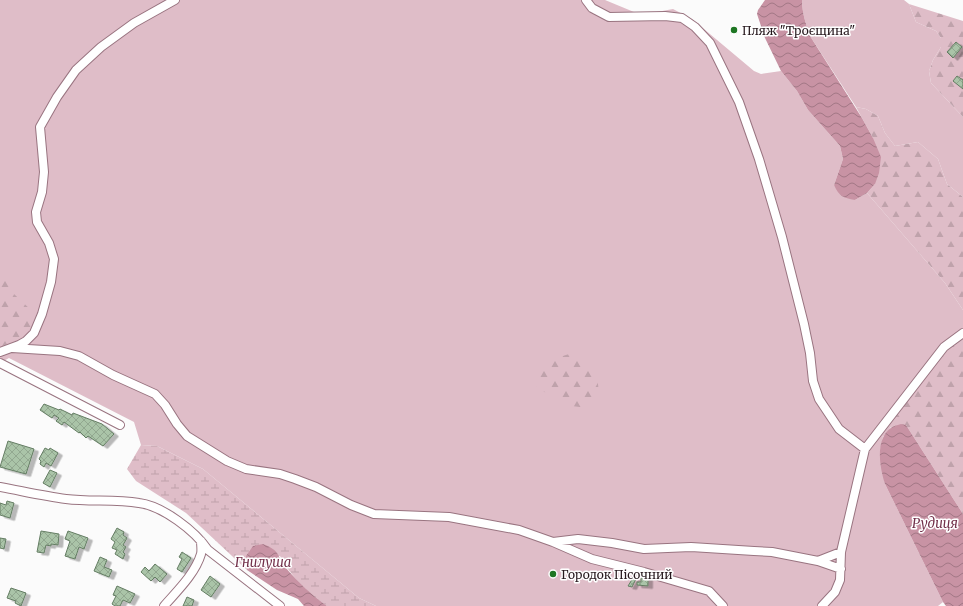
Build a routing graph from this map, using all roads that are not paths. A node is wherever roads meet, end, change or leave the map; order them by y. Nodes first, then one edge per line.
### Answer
1 (175, 0) edge
2 (586, 0) edge
3 (963, 333) edge
4 (12, 348) junction
5 (0, 352) edge
6 (0, 363) edge
7 (120, 425) dead end
8 (866, 449) junction
9 (0, 487) edge
10 (201, 540) junction
11 (553, 542) junction
12 (840, 552) junction
13 (818, 561) junction
14 (841, 569) junction
15 (164, 606) edge
16 (280, 606) edge
17 (723, 606) edge
18 (822, 606) edge

1 - 4 street
2 - 8 street
3 - 8 street
4 - 5 street
4 - 11 street
6 - 7 street
8 - 12 street
9 - 10 street
10 - 15 street
10 - 16 street
11 - 13 street
11 - 17 street
12 - 13 street
12 - 14 street
13 - 14 street
14 - 18 street

